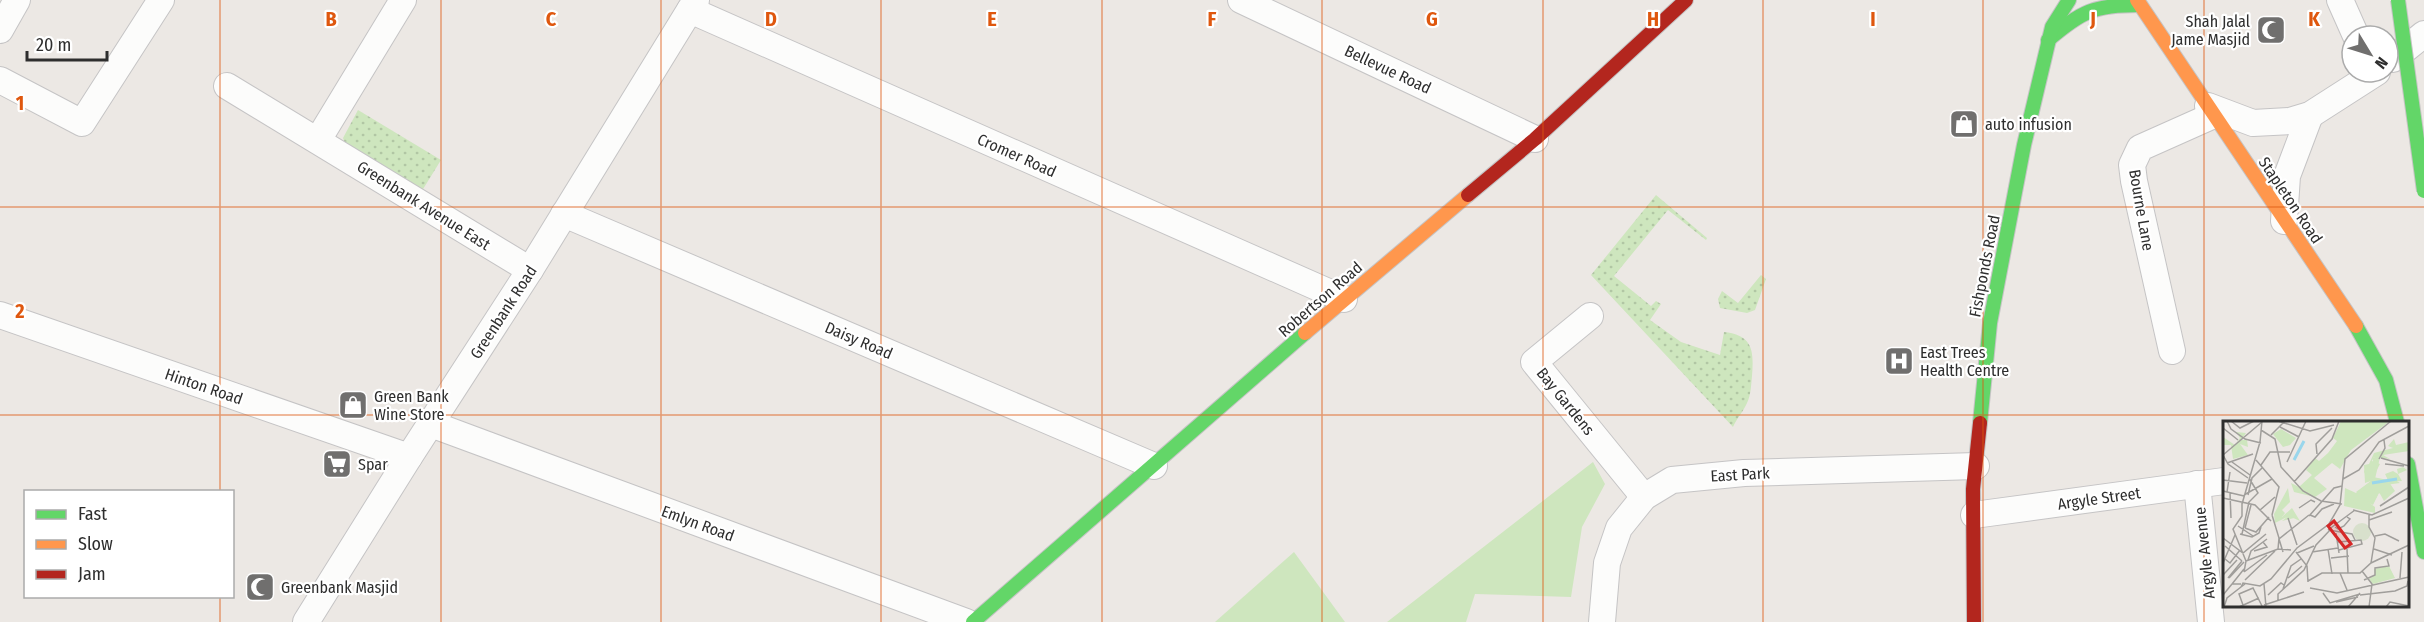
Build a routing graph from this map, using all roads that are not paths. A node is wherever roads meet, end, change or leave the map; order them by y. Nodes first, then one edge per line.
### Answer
1 (16, 0) edge
2 (161, 0) edge
3 (403, 0) edge
4 (1241, 0) edge
5 (1686, 0) edge
6 (2051, 0) edge
7 (2069, 0) edge
8 (2340, 0) edge
9 (2398, 0) edge
10 (2138, 3) edge
11 (693, 5) edge
12 (2351, 24) edge
13 (0, 30) edge
14 (2050, 33) junction
15 (2424, 34) edge
16 (2400, 53) edge
17 (0, 80) edge
18 (2357, 84) edge
19 (226, 86) dead end
20 (2207, 106) junction
21 (2310, 115) junction
22 (1534, 139) junction
23 (318, 140) junction
24 (2424, 191) edge
25 (564, 214) junction
26 (2284, 221) junction
27 (530, 270) junction
28 (1344, 299) junction
29 (0, 315) edge
30 (1590, 316) dead end
31 (2172, 351) dead end
32 (2396, 421) edge
33 (431, 424) junction
34 (409, 457) junction
35 (1154, 466) junction
36 (1976, 466) junction
37 (2409, 470) edge
38 (2223, 481) edge
39 (2197, 484) junction
40 (1644, 497) junction
41 (1974, 515) junction
42 (2424, 552) edge
43 (306, 622) edge
44 (966, 622) edge
45 (974, 622) edge
46 (1602, 622) edge
47 (1974, 622) edge
48 (2211, 622) edge

1 - 13 street
2 - 17 street
3 - 23 street
4 - 22 street, Bellevue Road
5 - 22 main road, Robertson Road
6 - 14 main road, Fishponds Road
7 - 14 main road, Fishponds Road
8 - 12 street
9 - 24 main road, bridge
10 - 14 main road, Stapleton Road
10 - 20 main road, Stapleton Road
11 - 25 street, Greenbank Road
11 - 28 street, Cromer Road
14 - 36 main road, Fishponds Road
15 - 16 street
18 - 21 street
19 - 23 street, Greenbank Avenue East
20 - 21 street
20 - 26 main road, Stapleton Road
20 - 31 street, Bourne Lane
21 - 26 street
22 - 28 main road, Robertson Road
23 - 27 street, Greenbank Avenue East
25 - 27 street, Greenbank Road
25 - 35 street, Daisy Road
26 - 32 main road, Stapleton Road
27 - 33 street, Greenbank Road
28 - 35 main road, Robertson Road
29 - 34 street, Hinton Road
30 - 40 street, Bay Gardens
33 - 34 street, Greenbank Road
33 - 44 street, Emlyn Road
34 - 43 street, Greenbank Road
35 - 45 main road, Robertson Road
36 - 40 street, East Park
36 - 41 main road, Fishponds Road
37 - 42 main road
38 - 39 street, Argyle Street
39 - 41 street, Argyle Street
39 - 48 street, Argyle Avenue
40 - 46 street, East Park
41 - 47 main road, Fishponds Road

